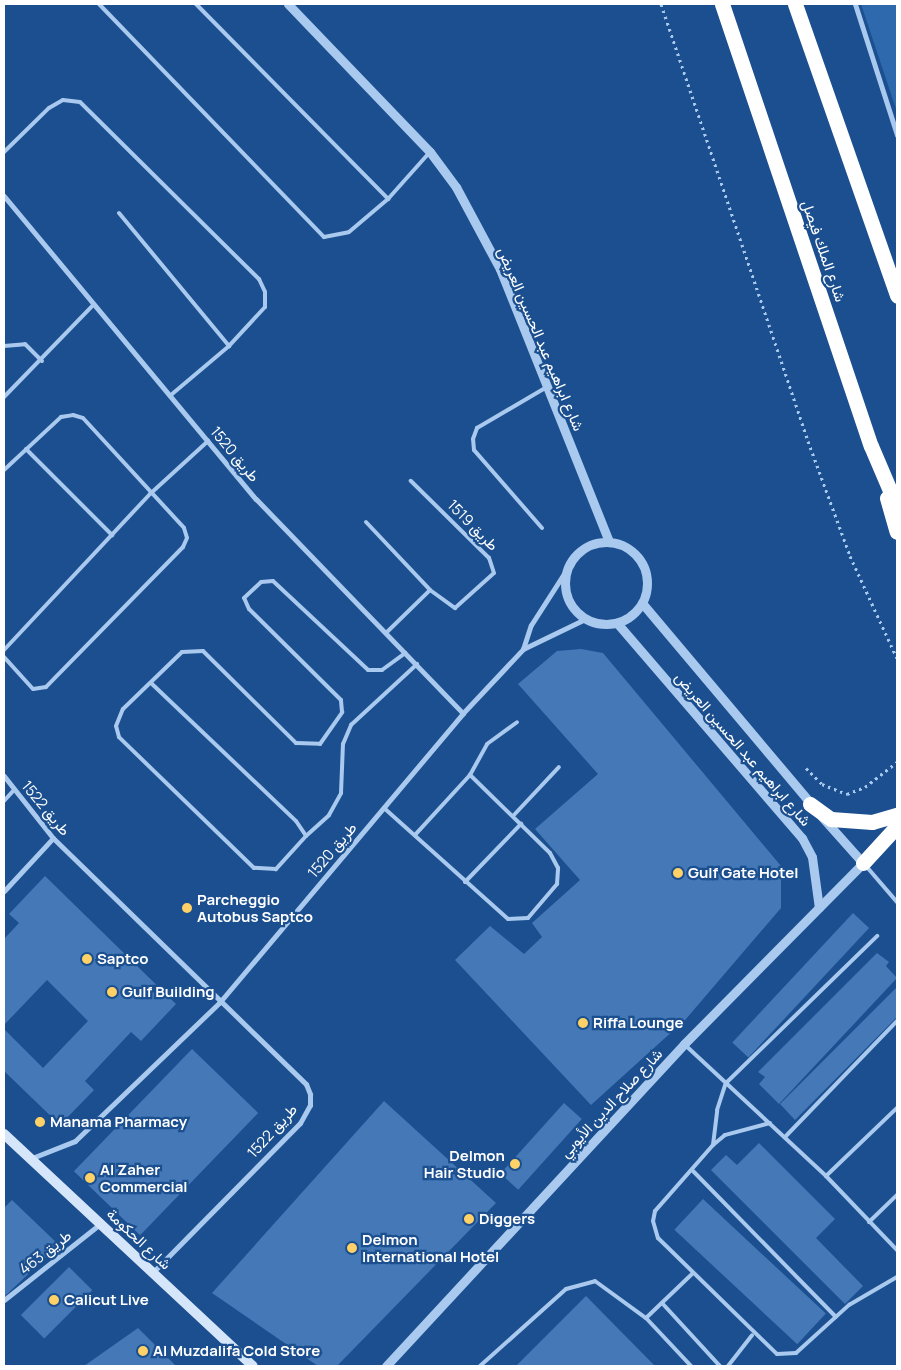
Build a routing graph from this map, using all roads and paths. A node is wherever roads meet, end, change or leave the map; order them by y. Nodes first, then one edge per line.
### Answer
1 (99, 4) edge
2 (196, 4) edge
3 (288, 4) edge
4 (661, 4) edge
5 (722, 4) edge
6 (795, 4) edge
7 (855, 4) edge
8 (897, 135) edge
9 (4, 152) edge
10 (430, 152) junction
11 (4, 196) edge
12 (388, 199) junction
13 (119, 213) dead end
14 (897, 296) edge
15 (94, 304) junction
16 (4, 346) edge
17 (230, 346) junction
18 (42, 361) junction
19 (548, 387) junction
20 (171, 395) junction
21 (4, 397) edge
22 (208, 441) junction
23 (871, 446) junction
24 (26, 449) junction
25 (4, 470) edge
26 (411, 481) dead end
27 (150, 494) junction
28 (897, 507) edge
29 (366, 522) dead end
30 (542, 528) dead end
31 (897, 532) edge
32 (112, 536) junction
33 (609, 542) junction
34 (567, 568) junction
35 (430, 590) junction
36 (642, 603) junction
37 (586, 619) junction
38 (617, 623) junction
39 (387, 632) junction
40 (523, 649) junction
41 (4, 650) edge
42 (406, 652) junction
43 (4, 657) edge
44 (897, 658) edge
45 (417, 664) junction
46 (151, 683) junction
47 (463, 713) junction
48 (517, 722) dead end
49 (897, 762) edge
50 (802, 765) dead end
51 (559, 767) dead end
52 (470, 775) junction
53 (4, 776) edge
54 (14, 790) junction
55 (4, 801) edge
56 (810, 804) junction
57 (384, 808) junction
58 (897, 815) edge
59 (513, 816) junction
60 (521, 824) junction
61 (897, 826) edge
62 (415, 835) junction
63 (306, 836) junction
64 (53, 838) junction
65 (863, 863) junction
66 (465, 882) junction
67 (4, 890) edge
68 (897, 902) edge
69 (819, 908) junction
70 (877, 936) dead end
71 (219, 1003) junction
72 (897, 1021) edge
73 (684, 1044) junction
74 (726, 1083) junction
75 (897, 1108) edge
76 (770, 1123) junction
77 (4, 1134) edge
78 (785, 1137) junction
79 (713, 1145) junction
80 (29, 1159) junction
81 (693, 1171) junction
82 (826, 1176) junction
83 (897, 1195) edge
84 (869, 1222) junction
85 (101, 1224) junction
86 (897, 1250) edge
87 (153, 1272) junction
88 (692, 1274) junction
89 (897, 1277) edge
90 (4, 1300) edge
91 (662, 1304) junction
92 (836, 1317) junction
93 (646, 1318) junction
94 (752, 1335) junction
95 (253, 1366) edge
96 (386, 1366) edge
97 (480, 1366) edge
98 (691, 1366) edge
99 (720, 1366) edge
100 (728, 1366) edge

1 - 12 lane
2 - 12 lane
3 - 10 street, شارع ابراهيم عبد الحسين العريض
4 - 44 path
5 - 23 highway, شارع الملك فيصل
6 - 14 highway
7 - 8 street
9 - 17 lane
10 - 12 lane
10 - 19 street, شارع ابراهيم عبد الحسين العريض
11 - 15 street, طريق 1520
13 - 17 lane
15 - 18 lane
15 - 20 street, طريق 1520
16 - 18 lane
17 - 20 lane
18 - 21 lane
19 - 30 lane
19 - 33 street, شارع ابراهيم عبد الحسين العريض
20 - 22 street, طريق 1520
22 - 27 lane
22 - 39 street, طريق 1520
23 - 28 highway, شارع الملك فيصل
23 - 31 highway
24 - 25 lane
24 - 27 lane
24 - 32 lane
26 - 35 lane, طريق 1519
27 - 32 lane
27 - 43 lane
29 - 35 lane
32 - 41 lane
33 - 34 street
33 - 36 street
34 - 37 street
34 - 40 street, طريق 1520
35 - 39 lane
36 - 38 street
36 - 56 street, شارع ابراهيم عبد الحسين العريض
37 - 38 street
37 - 40 street, طريق 1520
38 - 69 street, شارع ابراهيم عبد الحسين العريض
39 - 42 street, طريق 1520
40 - 47 street, طريق 1520
42 - 45 street, طريق 1520
42 - 46 lane
45 - 47 street, طريق 1520
45 - 63 lane
46 - 63 lane
46 - 63 lane
47 - 57 street, طريق 1520
48 - 52 lane
49 - 50 path
51 - 59 lane
52 - 59 lane
52 - 62 lane
53 - 54 street, طريق 1522
54 - 55 lane
54 - 64 street, طريق 1522
56 - 58 highway
56 - 65 street, شارع ابراهيم عبد الحسين العريض
57 - 62 lane
57 - 71 street, طريق 1520
59 - 60 lane
60 - 66 lane
60 - 66 lane
61 - 65 highway
62 - 66 lane
64 - 67 street
64 - 71 street, طريق 1522
65 - 68 lane
65 - 69 street, شارع صلاح الدين الأيوبي
69 - 73 street, شارع صلاح الدين الأيوبي
70 - 74 lane
71 - 80 street
71 - 87 street, طريق 1522
72 - 78 lane
73 - 74 lane
73 - 96 street, شارع صلاح الدين الأيوبي
74 - 76 lane
74 - 79 lane
75 - 82 lane
76 - 78 lane
76 - 79 lane
77 - 80 main road, شارع الحكومة
78 - 82 lane
79 - 81 lane
80 - 85 main road, شارع الحكومة
81 - 88 lane
81 - 92 lane
82 - 84 lane
83 - 84 lane
84 - 86 lane
85 - 87 main road, شارع الحكومة
85 - 90 street, طريق 463
87 - 95 main road, شارع الحكومة
88 - 91 lane
88 - 94 lane
89 - 92 lane
91 - 93 lane
91 - 99 lane
92 - 94 lane
93 - 97 lane
93 - 98 lane
94 - 100 lane

